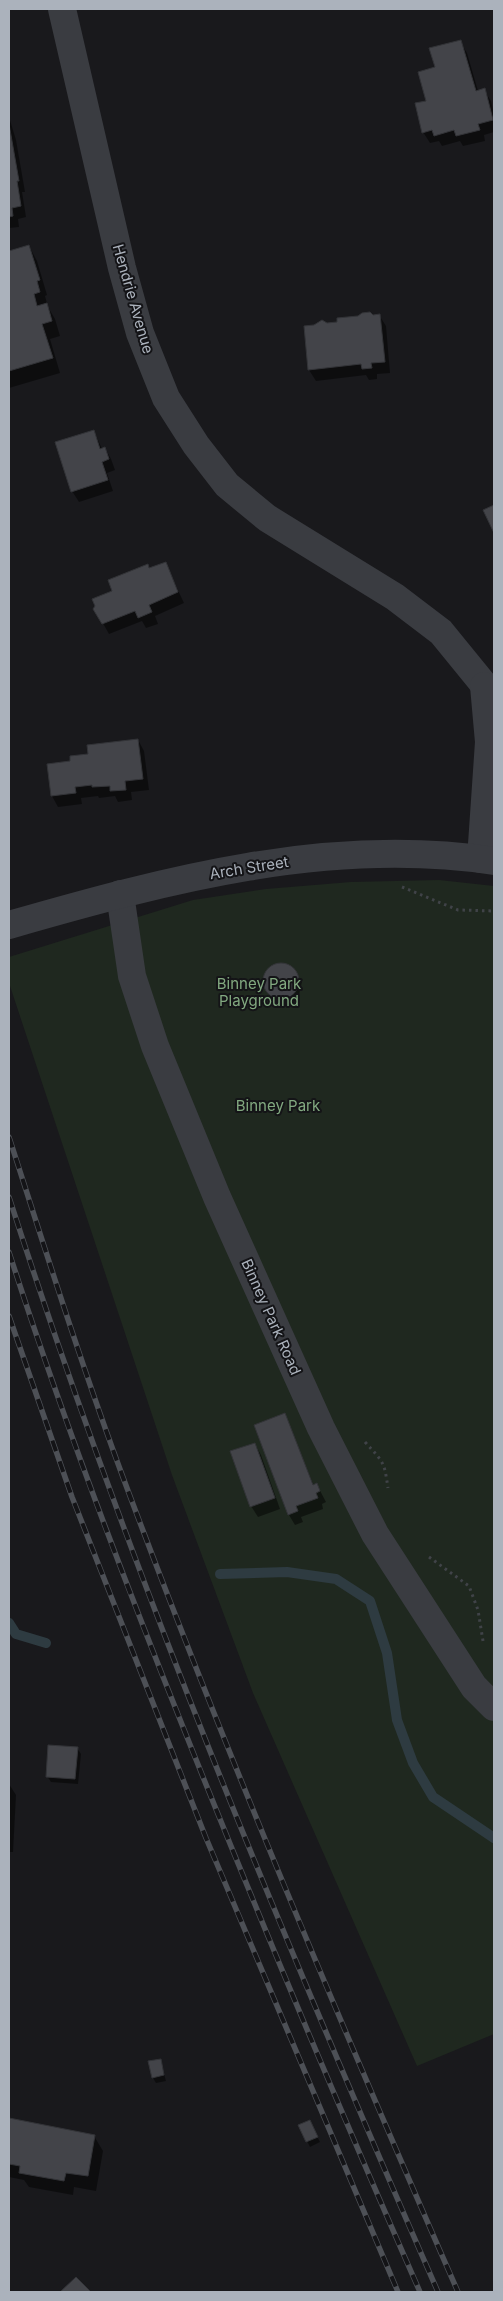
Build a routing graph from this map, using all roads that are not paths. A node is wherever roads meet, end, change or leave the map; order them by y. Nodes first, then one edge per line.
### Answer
1 (62, 9) edge
2 (489, 691) edge
3 (487, 860) edge
4 (120, 894) junction
5 (9, 926) edge
6 (494, 1707) edge

1 - 2 street, Hendrie Avenue
2 - 3 street, Hendrie Avenue
3 - 4 street, Arch Street
4 - 5 street, Arch Street
4 - 6 street, Binney Park Road

